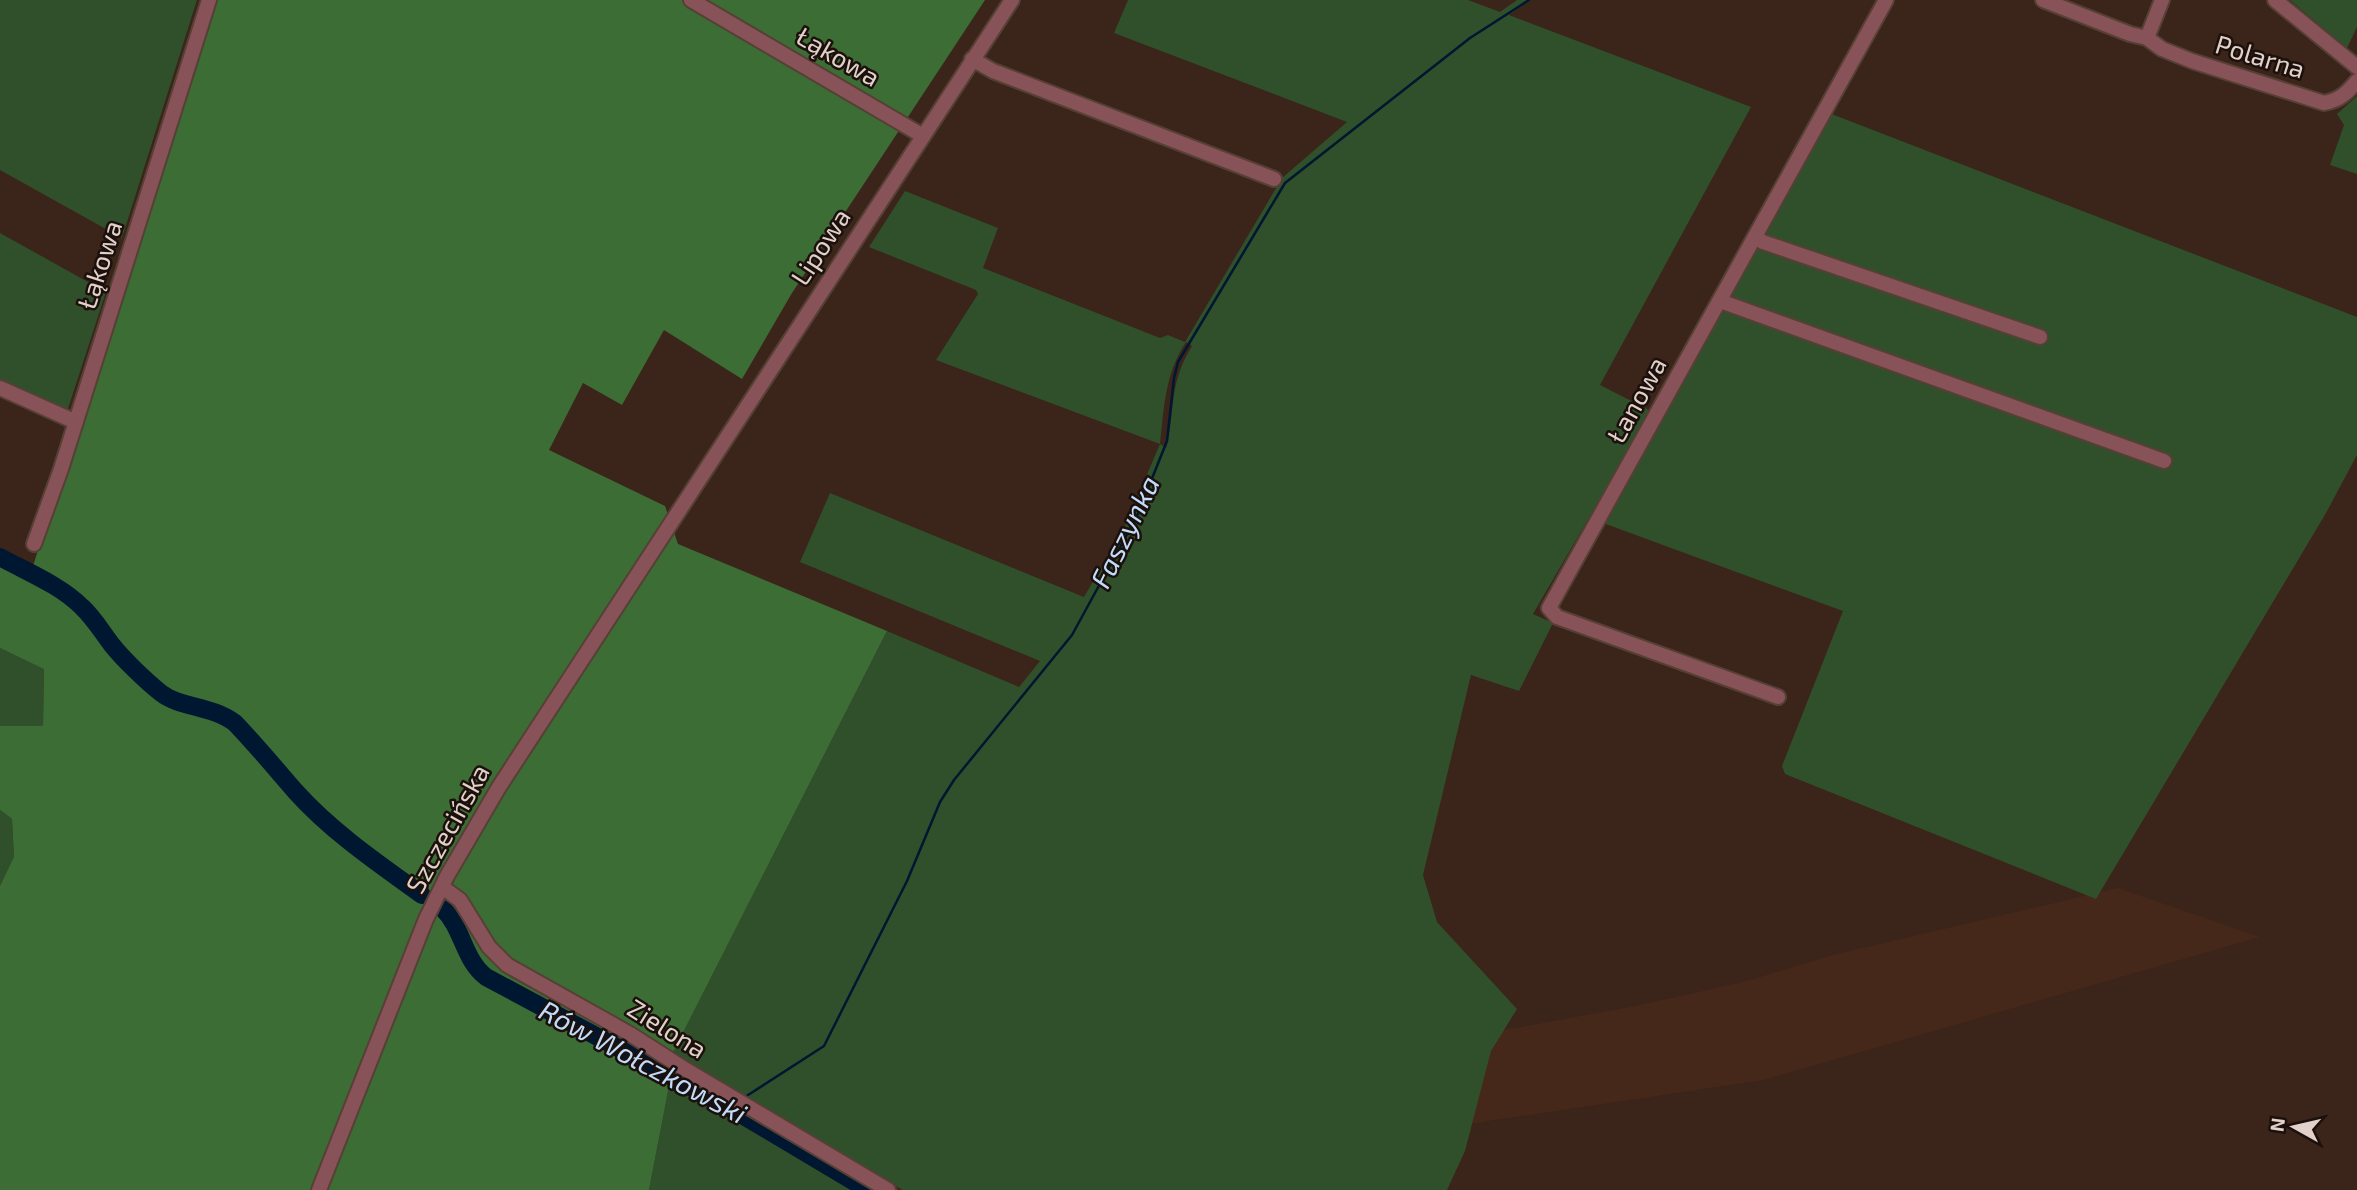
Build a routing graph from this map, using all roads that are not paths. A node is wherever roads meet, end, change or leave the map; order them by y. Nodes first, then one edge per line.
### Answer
1 (209, 0) edge
2 (691, 0) edge
3 (1012, 0) edge
4 (1886, 0) edge
5 (2043, 0) edge
6 (2162, 0) edge
7 (2275, 0) edge
8 (2147, 38) junction
9 (972, 59) junction
10 (2357, 66) edge
11 (2357, 81) edge
12 (923, 136) junction
13 (1274, 179) dead end
14 (1755, 237) junction
15 (1720, 300) junction
16 (2040, 337) dead end
17 (0, 388) edge
18 (76, 422) junction
19 (2164, 461) dead end
20 (672, 520) joint
21 (34, 544) dead end
22 (1777, 697) dead end
23 (442, 887) junction
24 (318, 1190) edge
25 (888, 1190) edge

1 - 18 street, Łąkowa
2 - 12 street, Łąkowa
3 - 9 street, Lipowa
4 - 14 street, Łanowa
5 - 8 street, Polarna
6 - 8 street
7 - 10 street
8 - 11 street, Polarna
9 - 12 street, Lipowa
9 - 13 street
12 - 20 street, Lipowa
14 - 15 street, Łanowa
14 - 16 street
15 - 19 street
15 - 22 street, Łanowa
17 - 18 street
18 - 21 street, Łąkowa
20 - 23 street, Szczecińska
23 - 24 street, Szczecińska
23 - 25 street, Zielona

